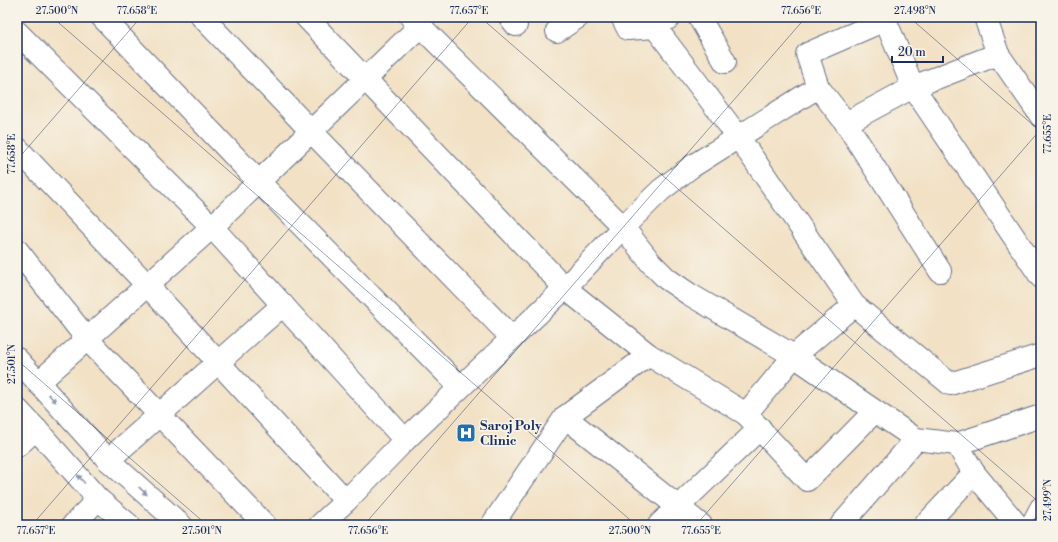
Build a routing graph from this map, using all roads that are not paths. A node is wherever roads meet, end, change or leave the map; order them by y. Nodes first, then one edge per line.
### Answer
1 (102, 17) edge
2 (202, 17) edge
3 (306, 17) edge
4 (578, 17) edge
5 (622, 17) edge
6 (699, 17) edge
7 (985, 17) edge
8 (885, 19) edge
9 (418, 20) edge
10 (662, 22) edge
11 (557, 31) dead end
12 (17, 32) edge
13 (998, 54) junction
14 (725, 62) dead end
15 (365, 78) junction
16 (818, 87) junction
17 (913, 87) junction
18 (1041, 116) edge
19 (846, 123) junction
20 (311, 131) junction
21 (739, 138) junction
22 (17, 148) edge
23 (259, 182) junction
24 (212, 227) junction
25 (623, 227) junction
26 (1033, 248) edge
27 (17, 250) edge
28 (940, 271) dead end
29 (1041, 277) edge
30 (147, 285) junction
31 (565, 288) junction
32 (283, 305) junction
33 (854, 305) junction
34 (512, 338) junction
35 (87, 339) junction
36 (649, 355) junction
37 (1041, 355) edge
38 (794, 356) junction
39 (17, 359) edge
40 (218, 362) junction
41 (38, 383) junction
42 (460, 387) junction
43 (17, 409) edge
44 (874, 412) junction
45 (160, 416) junction
46 (1041, 416) edge
47 (565, 417) junction
48 (753, 421) junction
49 (36, 429) junction
50 (916, 439) junction
51 (405, 440) junction
52 (956, 444) junction
53 (17, 446) edge
54 (108, 460) junction
55 (974, 473) junction
56 (98, 499) junction
57 (346, 501) junction
58 (678, 507) junction
59 (1041, 508) edge
60 (72, 525) edge
61 (129, 525) edge
62 (181, 525) edge
63 (265, 525) edge
64 (320, 525) edge
65 (492, 525) edge
66 (659, 525) edge
67 (701, 525) edge
68 (841, 525) edge
69 (926, 525) edge
70 (1017, 525) edge
71 (1032, 525) edge

1 - 23 street
2 - 20 street
3 - 15 street
4 - 11 street
5 - 10 street
6 - 14 street
7 - 13 street
8 - 16 street
8 - 17 street
9 - 15 street
9 - 25 street
10 - 21 street
12 - 24 street
13 - 17 street
13 - 18 street
15 - 20 street
15 - 31 street
16 - 19 street
16 - 21 street
17 - 19 street
17 - 26 street
19 - 28 street
20 - 23 street
20 - 34 street
21 - 25 street
21 - 33 street
22 - 30 street
23 - 24 street
23 - 42 street
24 - 30 street
24 - 32 street
25 - 31 street
25 - 38 street
26 - 29 street
27 - 35 street
30 - 35 street
30 - 40 street
31 - 34 street
31 - 36 street
32 - 40 street
32 - 51 street
33 - 37 street
33 - 38 street
34 - 42 street
35 - 41 street
35 - 45 street
36 - 47 street
36 - 48 street
38 - 44 street
38 - 48 street
39 - 41 street
40 - 45 street
40 - 57 street
41 -> 54 street
42 - 51 street
43 - 49 street
44 - 48 street
44 - 50 street
45 - 54 street
45 - 63 street
46 - 52 street
47 - 58 street
47 - 65 street
48 - 58 street
49 - 53 street
56 -> 49 street
50 - 52 street
50 - 68 street
51 - 57 street
52 - 55 street
54 -> 62 street
55 - 69 street
55 - 70 street
56 - 60 street
56 - 61 street
57 - 64 street
58 - 66 street
58 - 67 street
59 - 71 street

